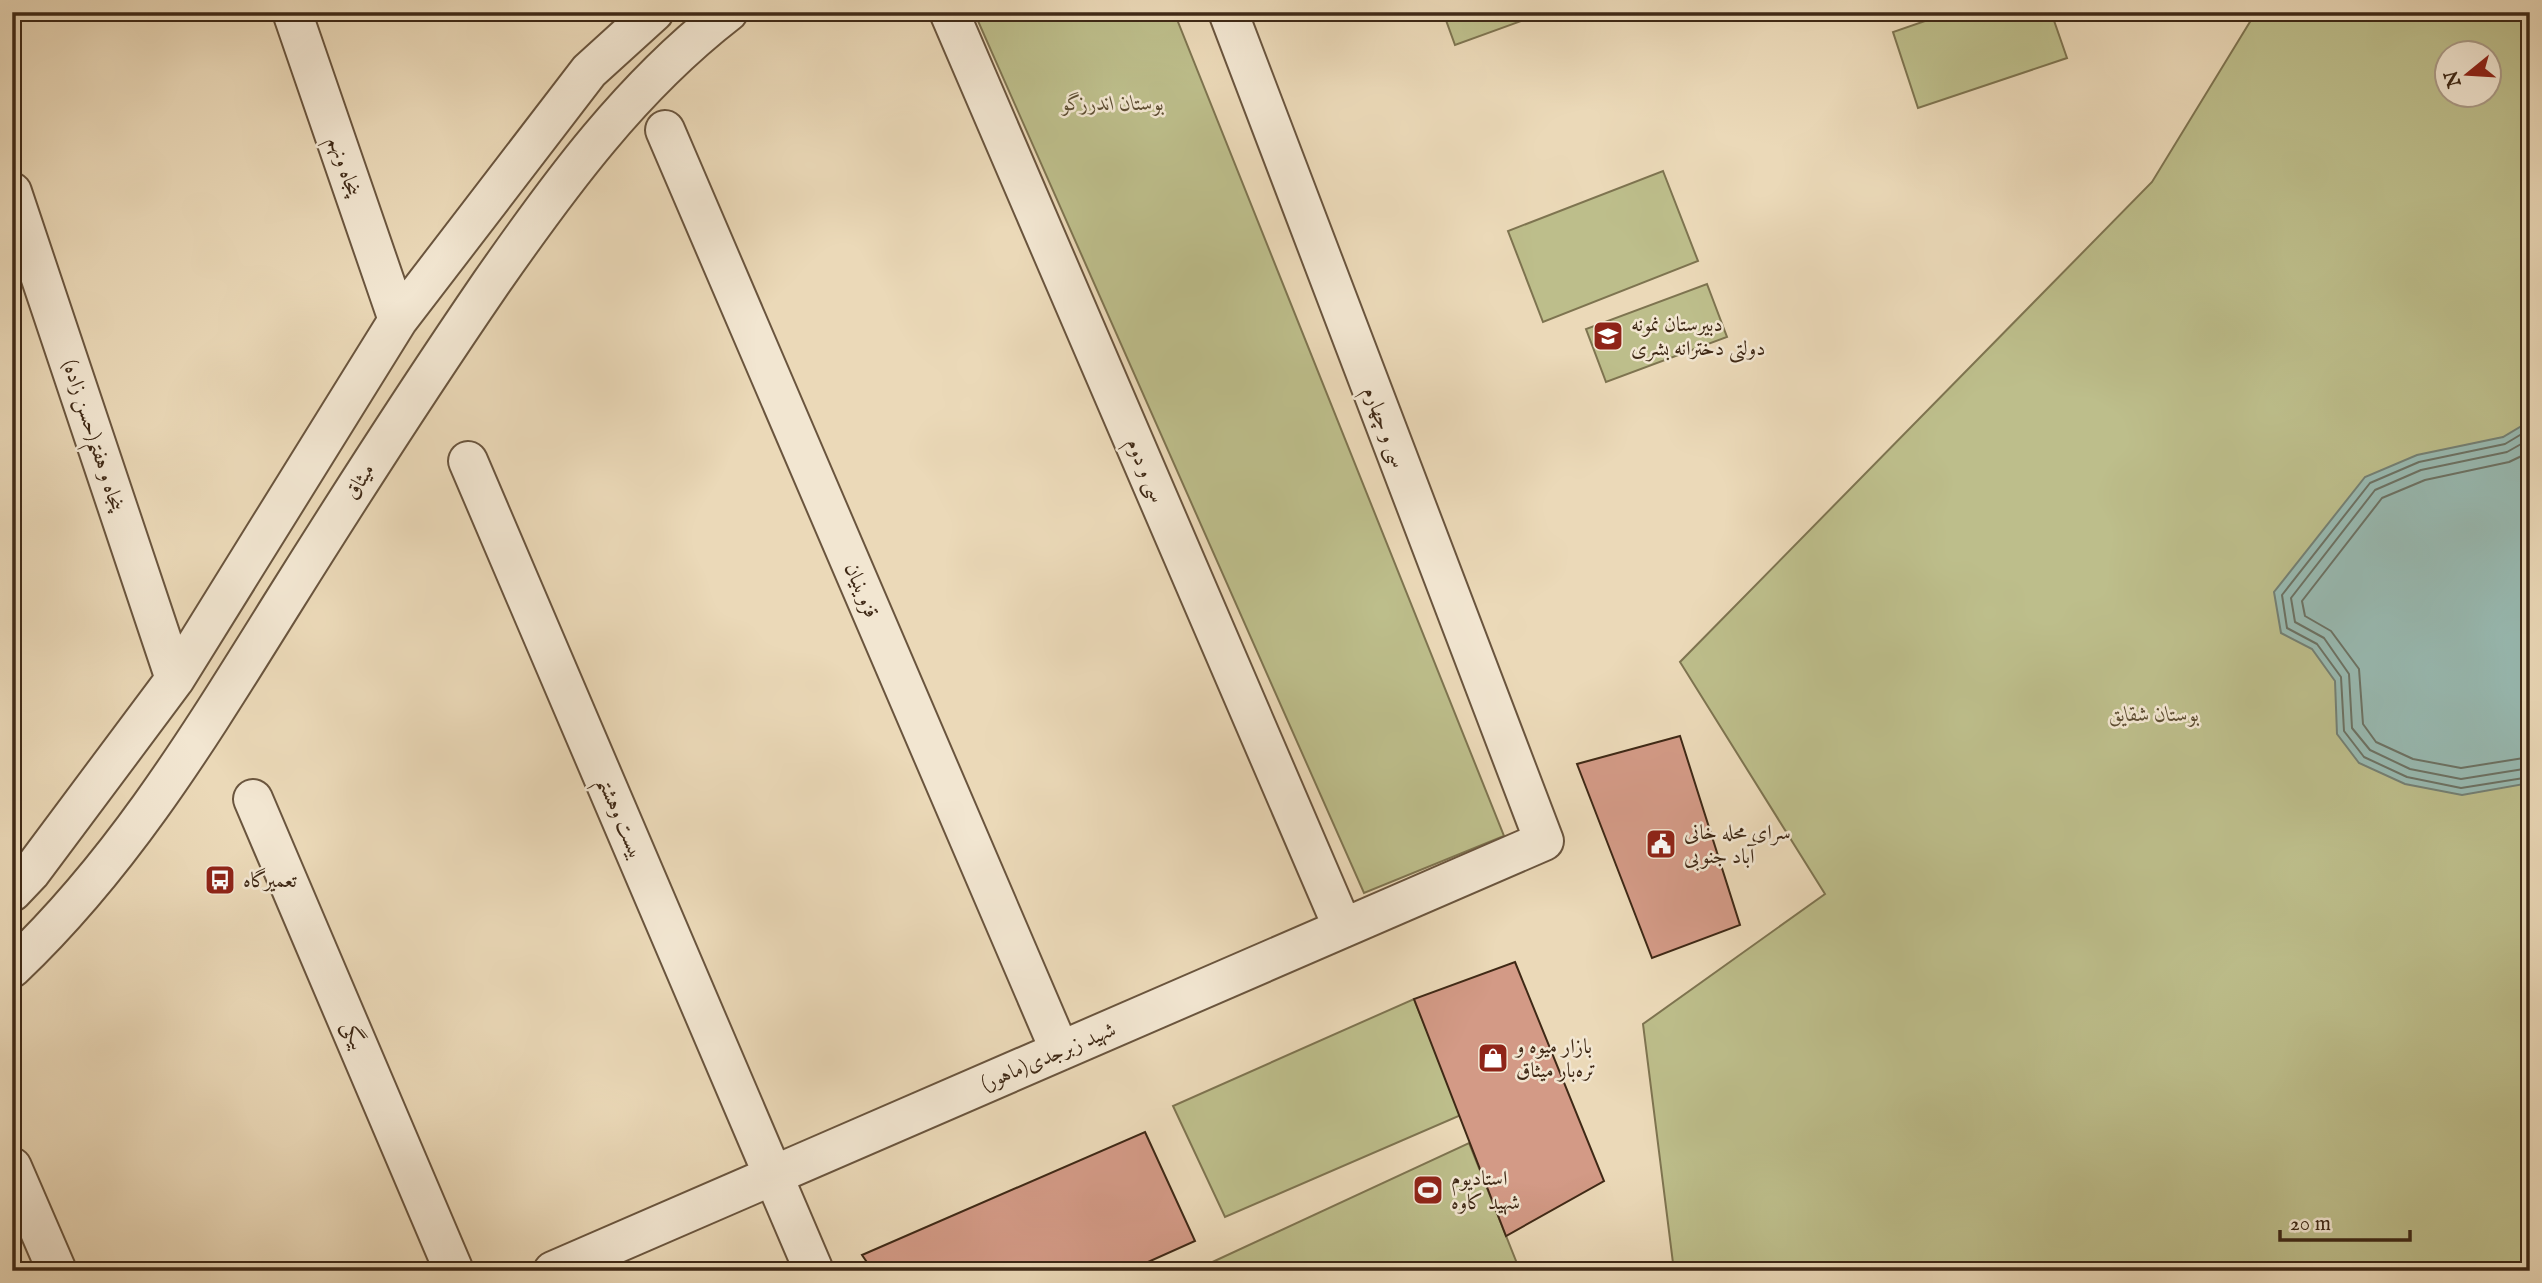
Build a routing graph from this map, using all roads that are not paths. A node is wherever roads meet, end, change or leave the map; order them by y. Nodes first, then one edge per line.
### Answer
1 (292, 12) edge
2 (654, 12) edge
3 (728, 12) edge
4 (948, 12) edge
5 (1228, 12) edge
6 (678, 27) edge
7 (665, 130) dead end
8 (12, 191) edge
9 (398, 320) junction
10 (468, 461) dead end
11 (175, 679) junction
12 (253, 799) dead end
13 (1544, 841) joint
14 (18, 871) edge
15 (1343, 929) junction
16 (12, 968) edge
17 (1060, 1051) junction
18 (12, 1167) edge
19 (774, 1175) junction
20 (57, 1271) edge
21 (454, 1271) edge
22 (553, 1271) edge
23 (814, 1271) edge

1 - 9 street, پنجاه ونهم
2 - 9 street
3 - 6 street, میثاق
4 - 15 street, سی و دوم
5 - 13 street, سی و چهارم
6 - 16 street, میثاق
7 - 17 street, قزوینیان
8 - 11 street, (حسن زاده)پنجاه و هفتم
9 - 11 street
10 - 19 street, بیست وهشتم
11 - 14 street
12 - 21 street, بیگی
13 - 15 street, شهید زبرجدی(ماهور)
15 - 17 street, شهید زبرجدی(ماهور)
17 - 19 street, شهید زبرجدی(ماهور)
18 - 20 street
19 - 22 street, شهید زبرجدی(ماهور)
19 - 23 street, بیست وهشتم

